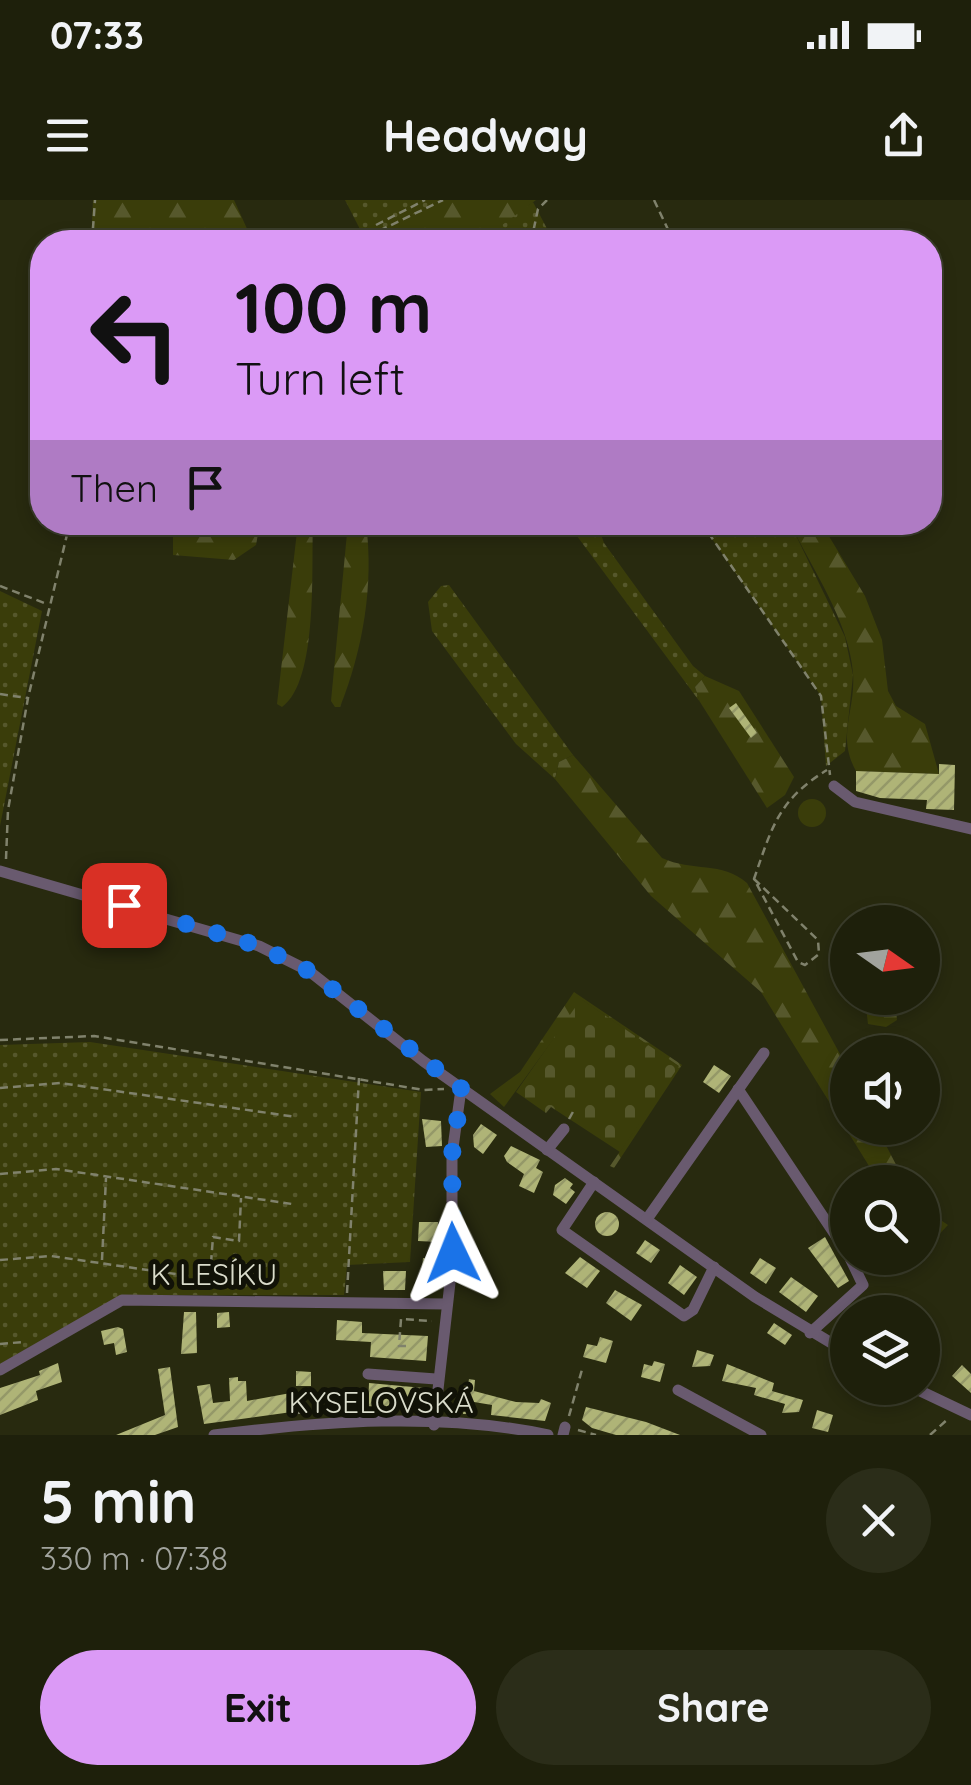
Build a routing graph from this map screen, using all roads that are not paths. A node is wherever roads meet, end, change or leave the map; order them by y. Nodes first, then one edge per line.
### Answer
1 (834, 786) road end
2 (971, 829) edge
3 (3, 871) edge
4 (764, 1053) dead end
5 (459, 1087) junction
6 (738, 1089) junction
7 (564, 1129) dead end
8 (547, 1150) junction
9 (594, 1182) junction
10 (647, 1219) junction
11 (830, 1229) edge
12 (714, 1268) junction
13 (858, 1275) edge
14 (447, 1304) junction
15 (810, 1333) junction
16 (830, 1344) edge
17 (0, 1370) edge
18 (368, 1374) dead end
19 (436, 1379) junction
20 (678, 1390) dead end
21 (940, 1400) edge
22 (971, 1415) edge
23 (425, 1428) edge
24 (214, 1435) edge
25 (548, 1435) edge
26 (762, 1435) edge

1 - 2 street
3 - 5 street
4 - 6 street
5 - 8 street
5 - 14 street
6 - 10 street
6 - 11 street
7 - 8 street
8 - 9 street
9 - 10 street
9 - 12 street
10 - 12 street
12 - 15 street
13 - 15 street
14 - 17 street, K LESÍKU
14 - 19 street
15 - 16 street
18 - 19 street
19 - 23 street
20 - 26 street
21 - 22 street
23 - 24 street, KYSELOVSKÁ
23 - 25 street, KYSELOVSKÁ

